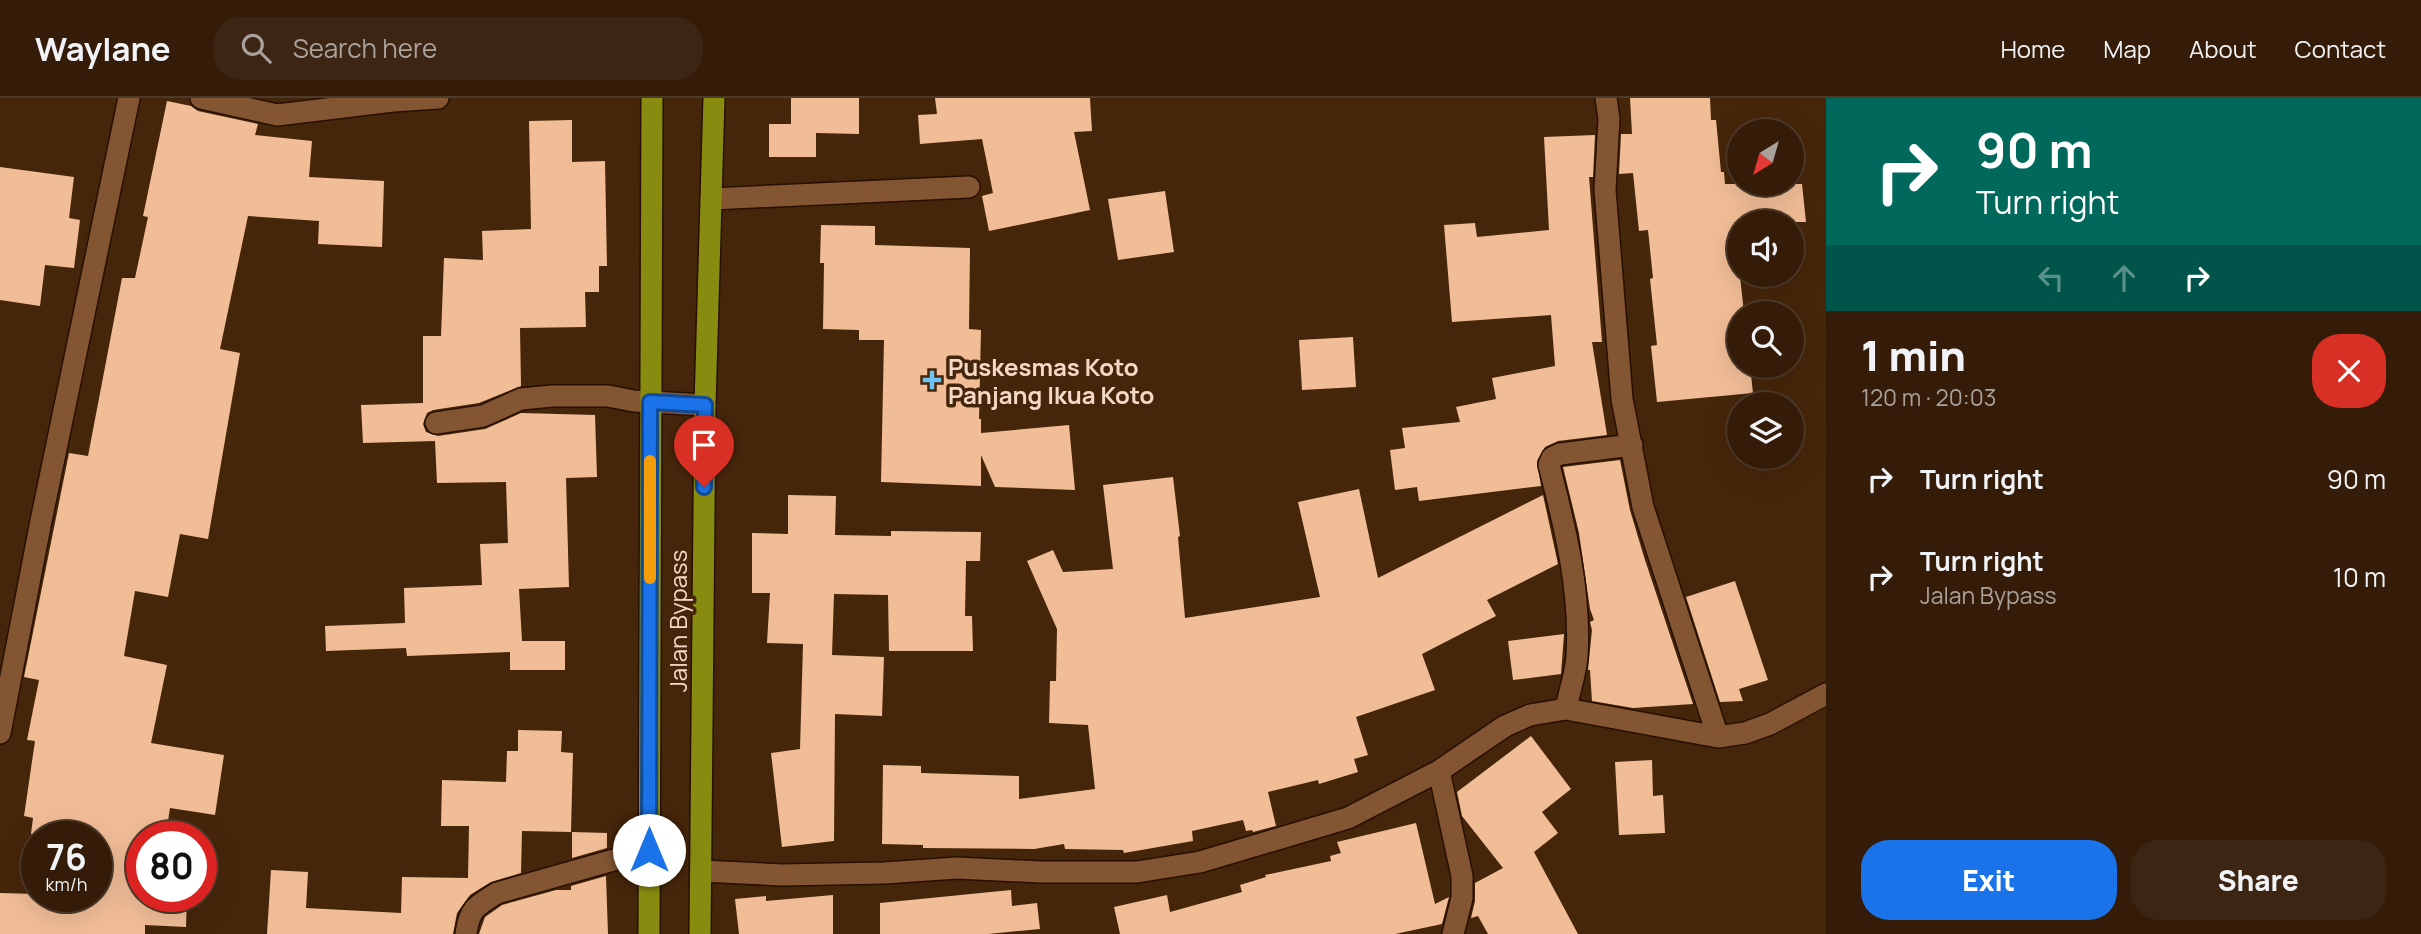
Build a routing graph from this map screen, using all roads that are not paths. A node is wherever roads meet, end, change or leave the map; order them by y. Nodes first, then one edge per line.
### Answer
1 (129, 98) edge
2 (201, 98) edge
3 (438, 98) edge
4 (652, 98) edge
5 (714, 98) edge
6 (1606, 98) edge
7 (969, 187) dead end
8 (711, 199) junction
9 (650, 402) junction
10 (705, 405) junction
11 (436, 423) dead end
12 (1632, 445) junction
13 (1826, 694) edge
14 (1566, 709) junction
15 (0, 733) edge
16 (1718, 737) junction
17 (1439, 771) junction
18 (649, 850) junction
19 (701, 871) junction
20 (466, 934) edge
21 (649, 934) edge
22 (700, 934) edge
23 (1453, 934) edge

1 - 15 street
2 - 3 street
4 - 9 highway, Jalan Bypass
5 - 8 highway, Jalan Bypass
6 - 12 street
7 - 8 street
8 - 10 highway, Jalan Bypass
9 - 10 street
9 - 11 street
9 - 18 highway, Jalan Bypass
10 - 19 highway, Jalan Bypass
12 - 14 street
12 - 16 street
13 - 16 street
14 - 16 street
14 - 17 street
17 - 19 street
17 - 23 street
18 - 20 street
18 - 21 highway, Jalan Bypass
19 - 22 highway, Jalan Bypass

